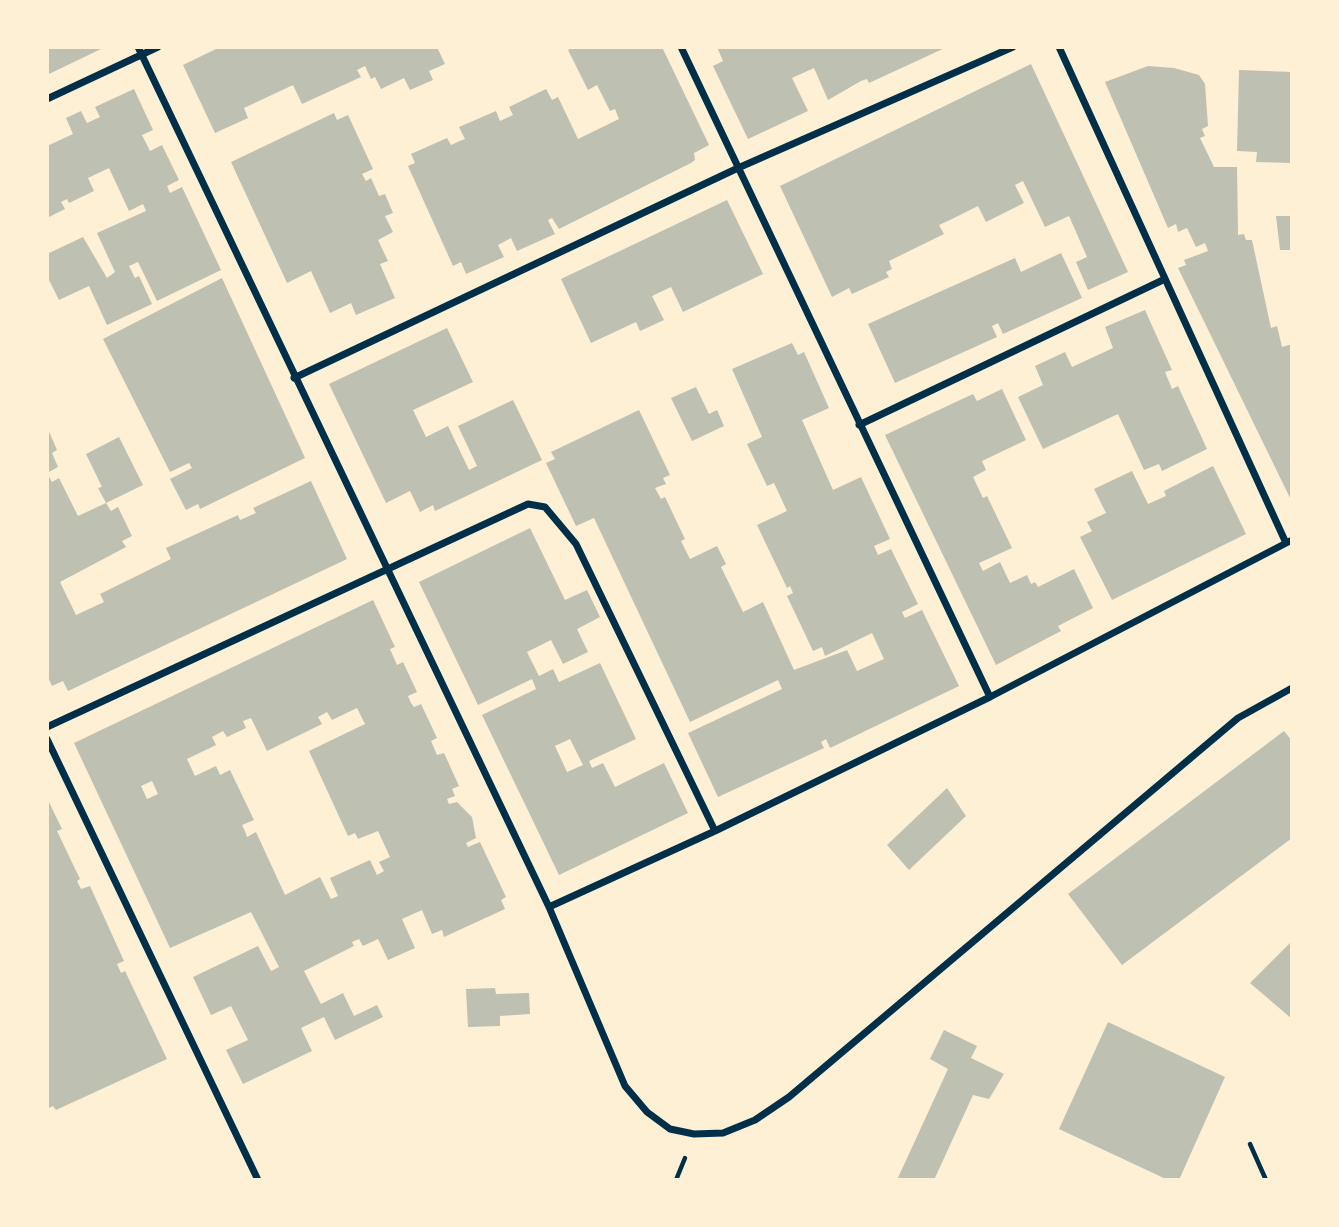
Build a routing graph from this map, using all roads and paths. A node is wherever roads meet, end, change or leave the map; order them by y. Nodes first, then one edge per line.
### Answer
1 (158, 47) edge
2 (681, 47) edge
3 (1013, 47) edge
4 (1059, 47) edge
5 (140, 51) edge
6 (47, 99) edge
7 (738, 168) junction
8 (1165, 279) junction
9 (294, 378) junction
10 (859, 425) junction
11 (1289, 542) edge
12 (389, 568) junction
13 (1292, 688) edge
14 (990, 697) junction
15 (47, 727) edge
16 (47, 739) edge
17 (715, 831) junction
18 (549, 907) junction
19 (1250, 1144) dead end
20 (258, 1180) edge
21 (1266, 1180) edge

1 - 5 street
2 - 7 street
3 - 7 street
4 - 8 street
5 - 6 street
5 - 9 street
7 - 9 street
7 - 10 street
8 - 10 street
8 - 11 street
9 - 12 street
10 - 14 street
11 - 14 street
12 - 15 street
12 - 17 street
12 - 18 street
13 - 18 street
14 - 17 street
16 - 20 street
17 - 18 street
19 - 21 path

